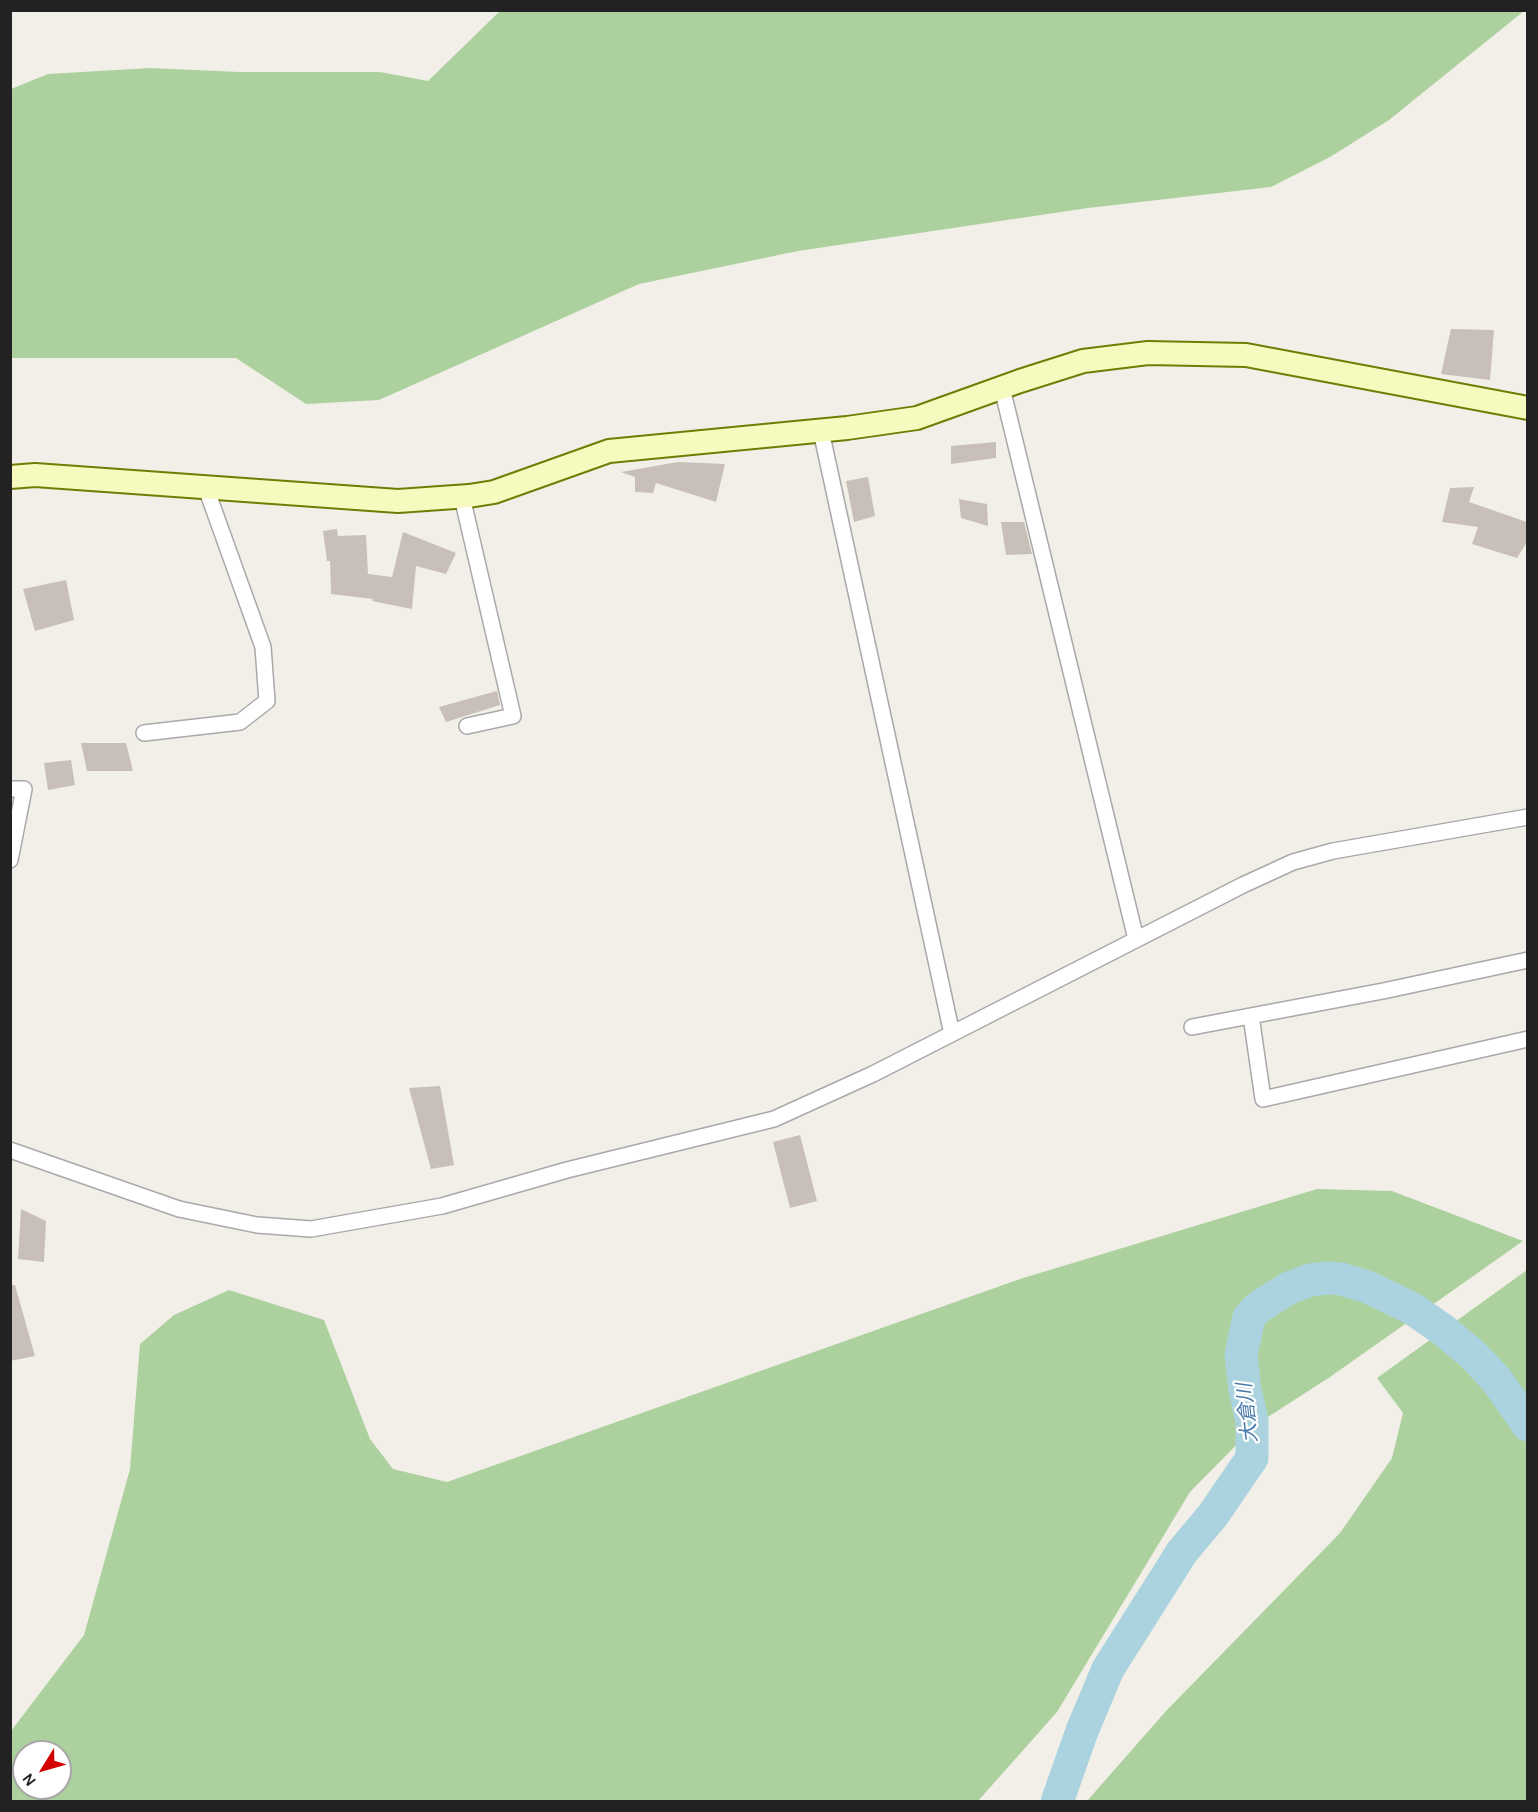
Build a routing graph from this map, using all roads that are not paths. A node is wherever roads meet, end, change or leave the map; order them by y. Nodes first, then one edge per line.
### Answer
1 (1002, 388) junction
2 (1527, 408) edge
3 (821, 431) junction
4 (10, 477) edge
5 (206, 488) junction
6 (462, 497) junction
7 (467, 726) dead end
8 (144, 733) dead end
9 (10, 789) edge
10 (1527, 818) edge
11 (10, 860) edge
12 (1137, 939) junction
13 (1527, 960) edge
14 (1251, 1016) junction
15 (1192, 1027) dead end
16 (952, 1034) junction
17 (1527, 1039) edge
18 (10, 1150) edge

1 - 2 street
1 - 3 street
1 - 12 street
3 - 6 street
3 - 16 street
4 - 5 street
5 - 6 street
5 - 8 street
6 - 7 street
9 - 11 street
10 - 12 street
12 - 16 street
13 - 14 street
14 - 15 street
14 - 17 street
16 - 18 street

